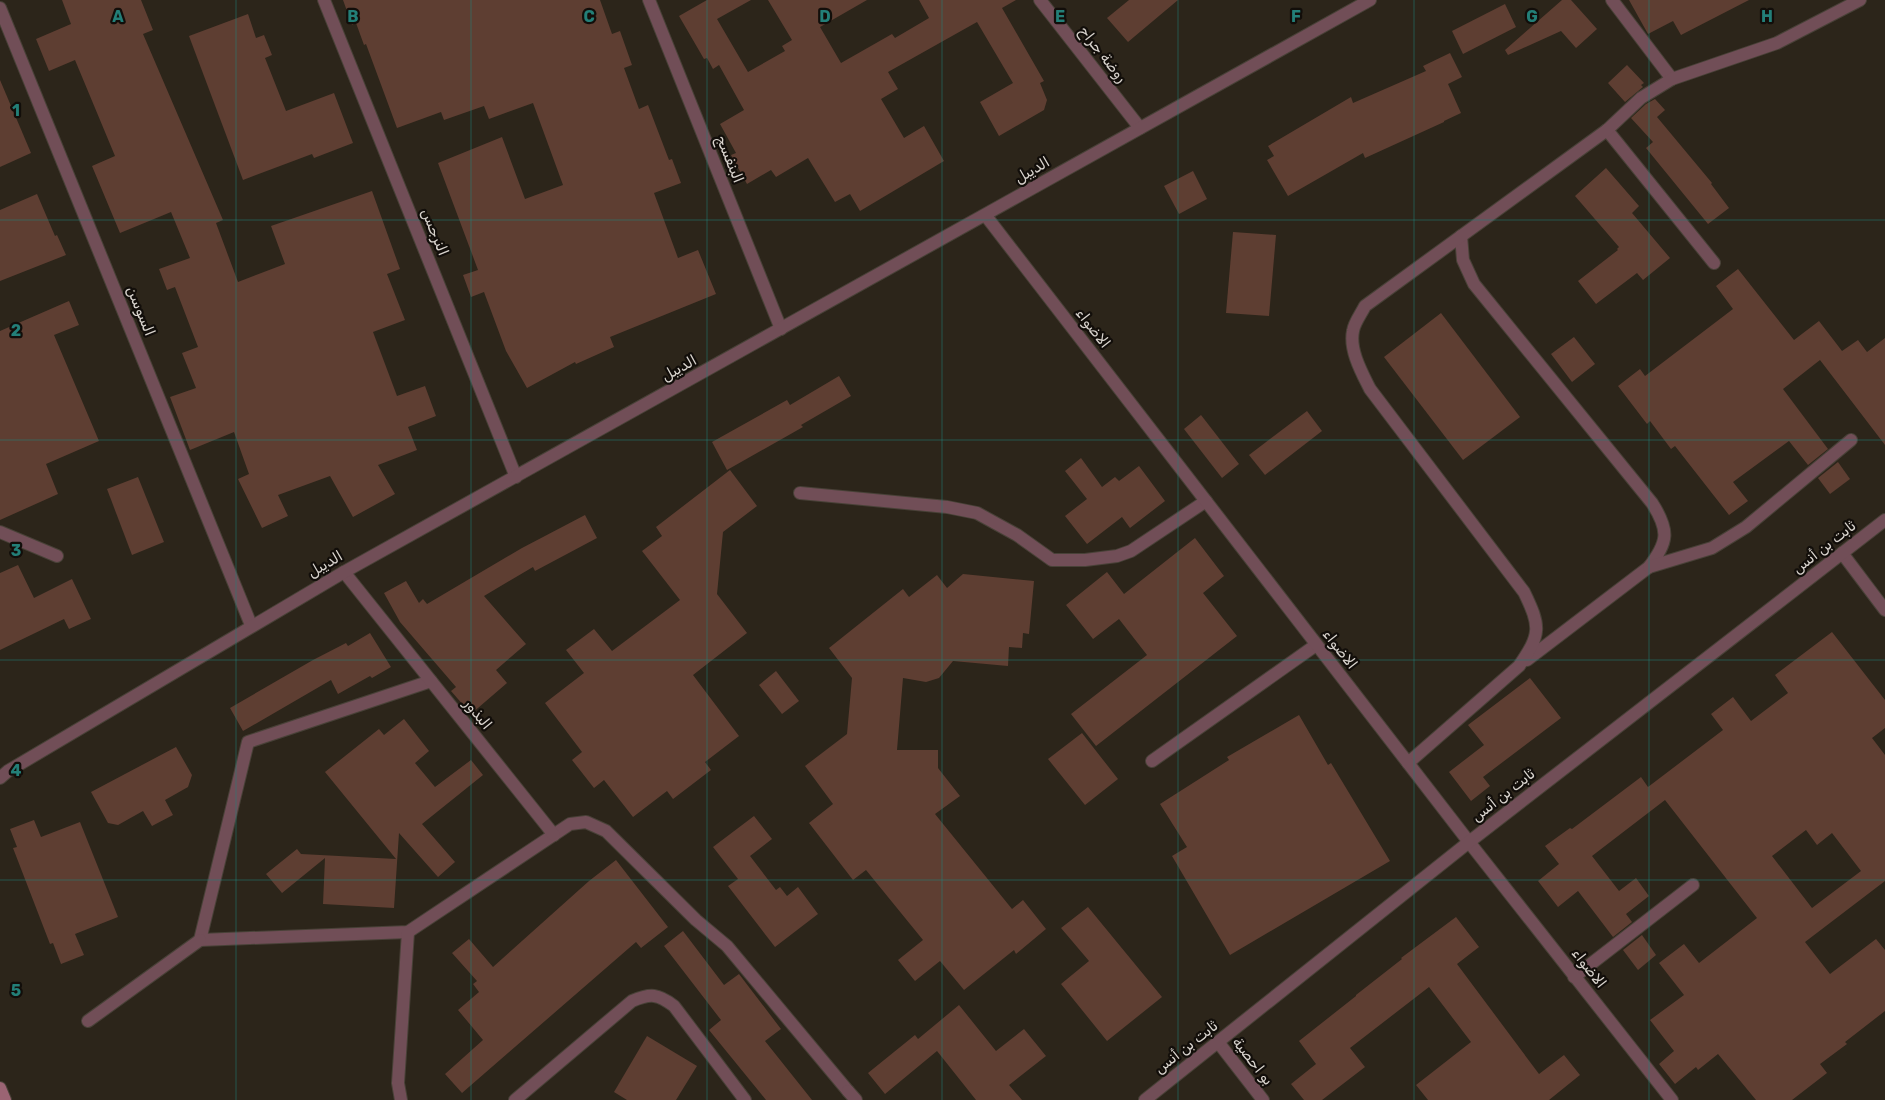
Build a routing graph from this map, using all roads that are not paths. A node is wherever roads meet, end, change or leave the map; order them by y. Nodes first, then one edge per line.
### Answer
1 (324, 0) edge
2 (649, 0) edge
3 (1040, 0) edge
4 (1370, 0) edge
5 (1612, 0) edge
6 (1860, 0) edge
7 (0, 8) edge
8 (1672, 79) junction
9 (1140, 128) junction
10 (1607, 130) junction
11 (986, 216) junction
12 (1461, 236) junction
13 (1714, 263) dead end
14 (781, 329) junction
15 (1851, 440) dead end
16 (516, 477) junction
17 (800, 493) dead end
18 (1206, 501) junction
19 (1885, 520) edge
20 (0, 532) edge
21 (1842, 553) junction
22 (57, 556) dead end
23 (1649, 567) junction
24 (344, 572) junction
25 (1885, 610) edge
26 (251, 625) junction
27 (1316, 645) junction
28 (1519, 666) junction
29 (431, 681) junction
30 (1152, 761) dead end
31 (1408, 763) junction
32 (2, 774) edge
33 (554, 835) junction
34 (1469, 842) junction
35 (1693, 885) dead end
36 (408, 932) junction
37 (200, 940) junction
38 (1574, 976) junction
39 (88, 1021) dead end
40 (1218, 1042) junction
41 (0, 1088) edge
42 (852, 1095) edge
43 (5, 1100) edge
44 (401, 1100) edge
45 (515, 1100) edge
46 (745, 1100) edge
47 (1145, 1100) edge
48 (1263, 1100) edge
49 (1672, 1100) edge

1 - 16 street, النرجس
2 - 14 street, البنفسج
3 - 9 street, روضة جراح
4 - 9 street, الديبل
5 - 8 street
6 - 8 street
7 - 26 street, السوسن
8 - 10 street
9 - 11 street, الديبل
10 - 12 street
10 - 13 street
11 - 14 street, الديبل
11 - 18 street, الاضواء
12 - 23 street
12 - 28 street
14 - 16 street, الديبل
15 - 23 street
16 - 24 street, الديبل
17 - 18 street
18 - 27 street, الاضواء
19 - 21 street, ثابت بن أنس
20 - 22 street
21 - 25 street
21 - 34 street, ثابت بن أنس
23 - 28 street
24 - 26 street, الديبل
24 - 29 street, البذور
26 - 32 street, الديبل
27 - 30 street
27 - 31 street, الاضواء
28 - 31 street
29 - 33 street, البذور
29 - 37 street
31 - 34 street, الاضواء
33 - 36 street
33 - 42 street
34 - 38 street, الاضواء
34 - 40 street, ثابت بن أنس
35 - 38 street
36 - 37 street
36 - 44 street
37 - 39 street
38 - 49 street, الاضواء
40 - 47 street, ثابت بن أنس
40 - 48 street, بو احصية
41 - 43 main road
45 - 46 street

